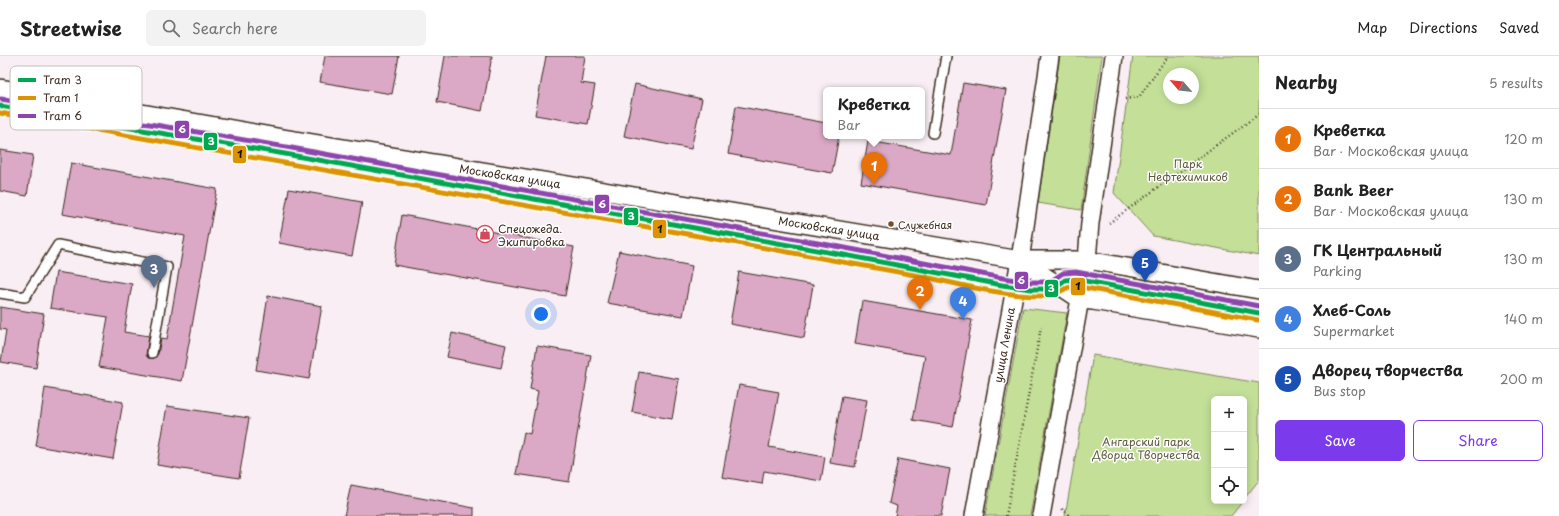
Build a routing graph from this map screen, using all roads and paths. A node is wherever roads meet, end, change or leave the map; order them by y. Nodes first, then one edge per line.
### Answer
1 (946, 56) edge
2 (1050, 56) edge
3 (1114, 56) edge
4 (1168, 56) edge
5 (0, 88) edge
6 (10, 90) edge
7 (1122, 100) dead end
8 (142, 113) edge
9 (1259, 114) edge
10 (933, 133) dead end
11 (1105, 226) dead end
12 (1020, 260) junction
13 (1087, 260) junction
14 (1259, 290) edge
15 (0, 293) edge
16 (1080, 300) junction
17 (1041, 327) dead end
18 (1259, 329) edge
19 (152, 353) dead end
20 (1057, 505) dead end
21 (974, 516) edge
22 (1006, 516) edge
23 (1042, 516) edge
24 (1071, 516) edge

1 - 10 lane
2 - 12 street, улица Ленина
3 - 13 street
4 - 7 path
5 - 6 street, Московская улица
8 - 12 street, Московская улица
9 - 11 path
12 - 13 street, Московская улица
12 - 16 street, Московская улица
12 - 21 street, улица Ленина
13 - 14 street, Московская улица
13 - 16 street
15 - 19 lane
16 - 18 street, Московская улица
16 - 23 street
17 - 22 path
20 - 24 path

